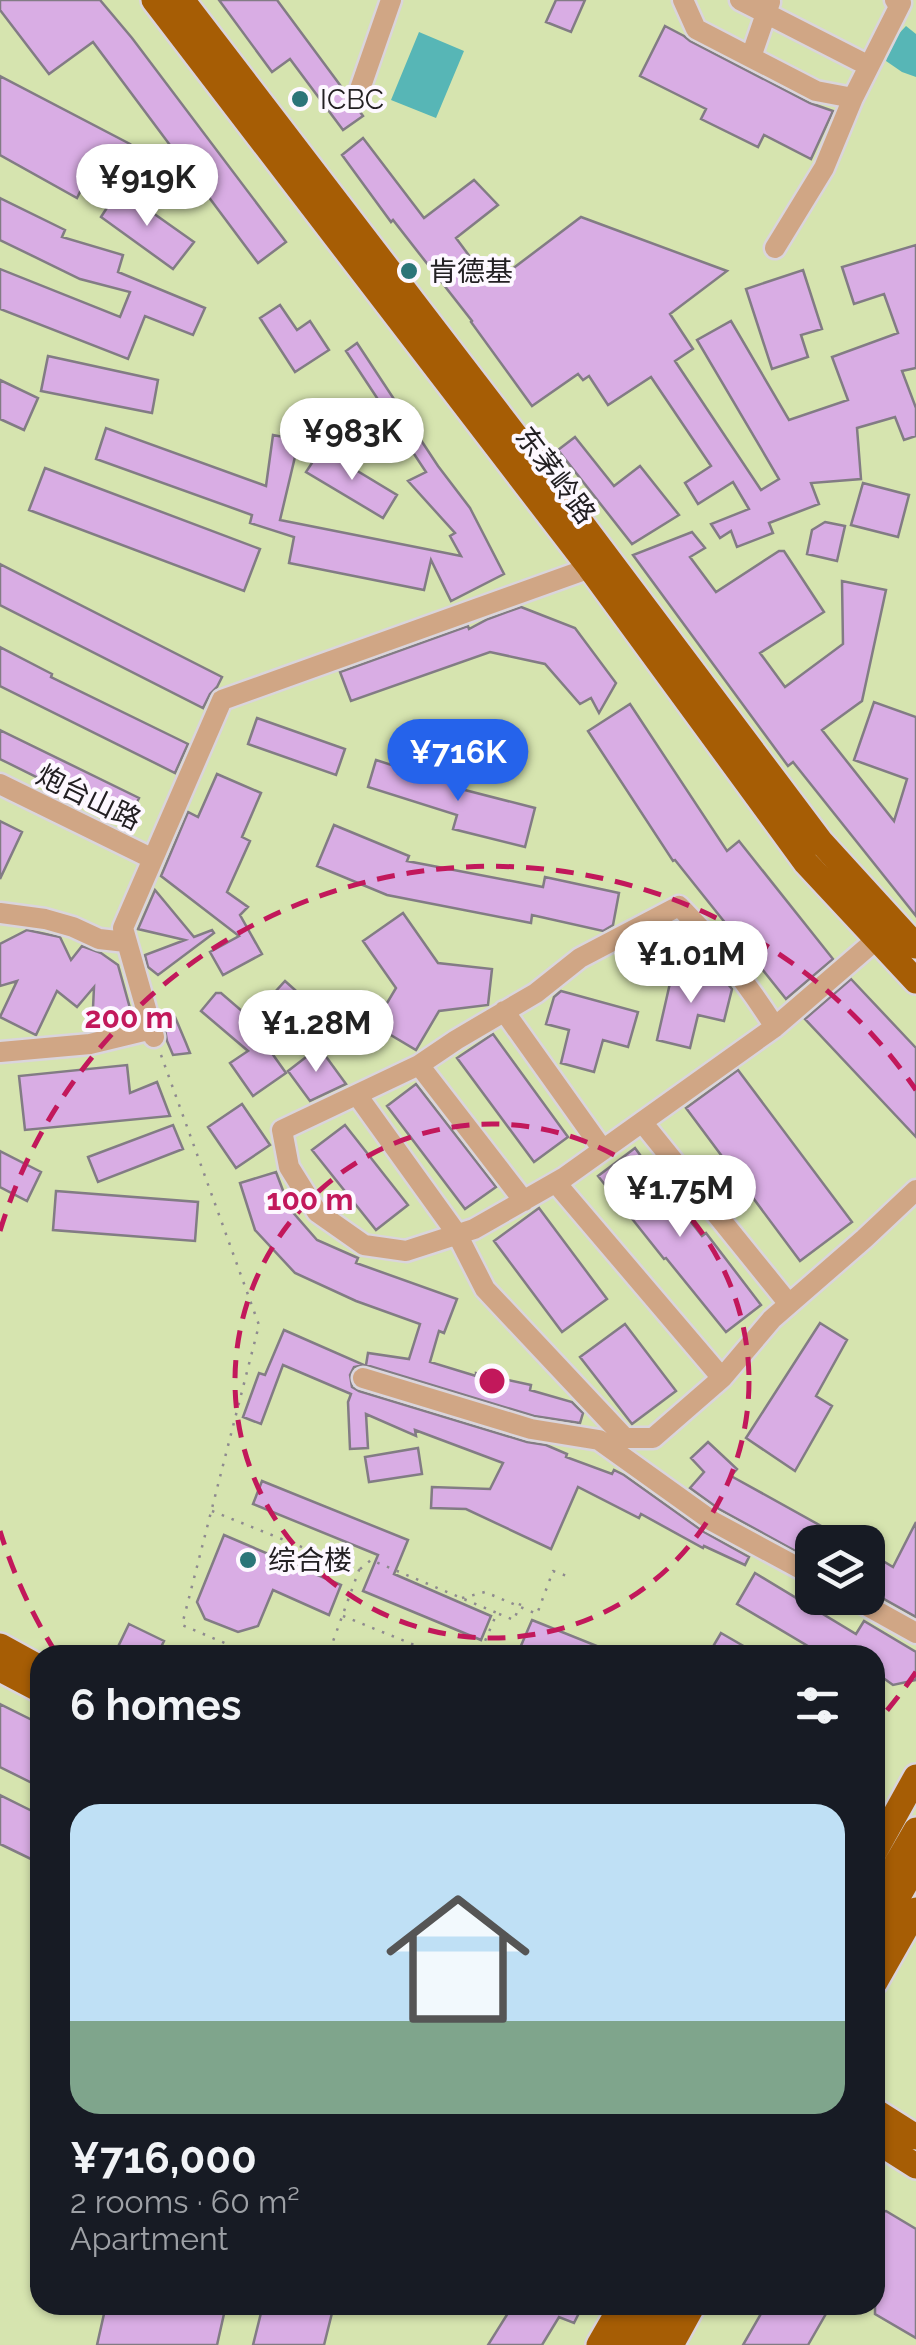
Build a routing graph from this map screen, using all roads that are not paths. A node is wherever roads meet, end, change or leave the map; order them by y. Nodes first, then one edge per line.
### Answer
1 (154, 0) edge
2 (182, 0) edge
3 (390, 0) edge
4 (683, 0) edge
5 (740, 0) edge
6 (895, 0) edge
7 (768, 6) edge
8 (751, 57) junction
9 (870, 66) junction
10 (360, 89) dead end
11 (854, 98) junction
12 (774, 248) dead end
13 (590, 568) junction
14 (0, 784) edge
15 (153, 859) junction
16 (0, 912) edge
17 (877, 939) junction
18 (126, 942) junction
19 (916, 946) edge
20 (916, 981) edge
21 (504, 1011) junction
22 (775, 1027) junction
23 (0, 1052) edge
24 (420, 1065) junction
25 (357, 1095) junction
26 (642, 1122) junction
27 (603, 1150) junction
28 (556, 1182) junction
29 (916, 1190) edge
30 (524, 1200) junction
31 (457, 1234) junction
32 (789, 1304) junction
33 (363, 1378) dead end
34 (722, 1378) junction
35 (795, 1566) edge
36 (884, 1615) edge
37 (916, 1633) edge
38 (0, 1646) edge
39 (30, 1662) edge
40 (0, 1669) edge
41 (30, 1685) edge
42 (916, 1777) edge
43 (916, 1830) edge
44 (885, 1833) edge
45 (916, 1864) edge
46 (885, 1884) edge
47 (916, 1910) edge
48 (885, 1919) edge
49 (885, 1964) edge
50 (885, 2117) edge
51 (916, 2137) edge
52 (885, 2146) edge
53 (916, 2166) edge
54 (616, 2315) edge
55 (640, 2315) edge
56 (662, 2315) edge
57 (688, 2315) edge
58 (599, 2345) edge
59 (623, 2345) edge
60 (645, 2345) edge
61 (671, 2345) edge

1 - 13 main road, 东茅岭路
2 - 19 main road, 东茅岭路
3 - 10 street
4 - 8 street
5 - 7 street
6 - 9 street
7 - 8 street
7 - 9 street
8 - 11 street
9 - 11 street
11 - 12 street
13 - 15 street
13 - 17 main road, 东茅岭路
14 - 15 street, 炮台山路
15 - 18 street
16 - 18 street
17 - 20 main road, 东茅岭路
17 - 22 street
18 - 23 street
21 - 22 street
21 - 24 street
21 - 27 street
22 - 26 street
24 - 25 street
24 - 30 street
25 - 31 street
25 - 31 street
26 - 27 street
26 - 32 street
27 - 28 street
28 - 30 street
28 - 34 street
29 - 32 street
30 - 31 street
31 - 34 street
32 - 34 street
33 - 35 street
36 - 37 street
38 - 39 main road
40 - 41 main road
42 - 44 main road
43 - 46 main road
45 - 48 main road
47 - 49 main road
50 - 51 main road
52 - 53 main road
54 - 58 main road
55 - 59 main road
56 - 60 main road
57 - 61 main road

